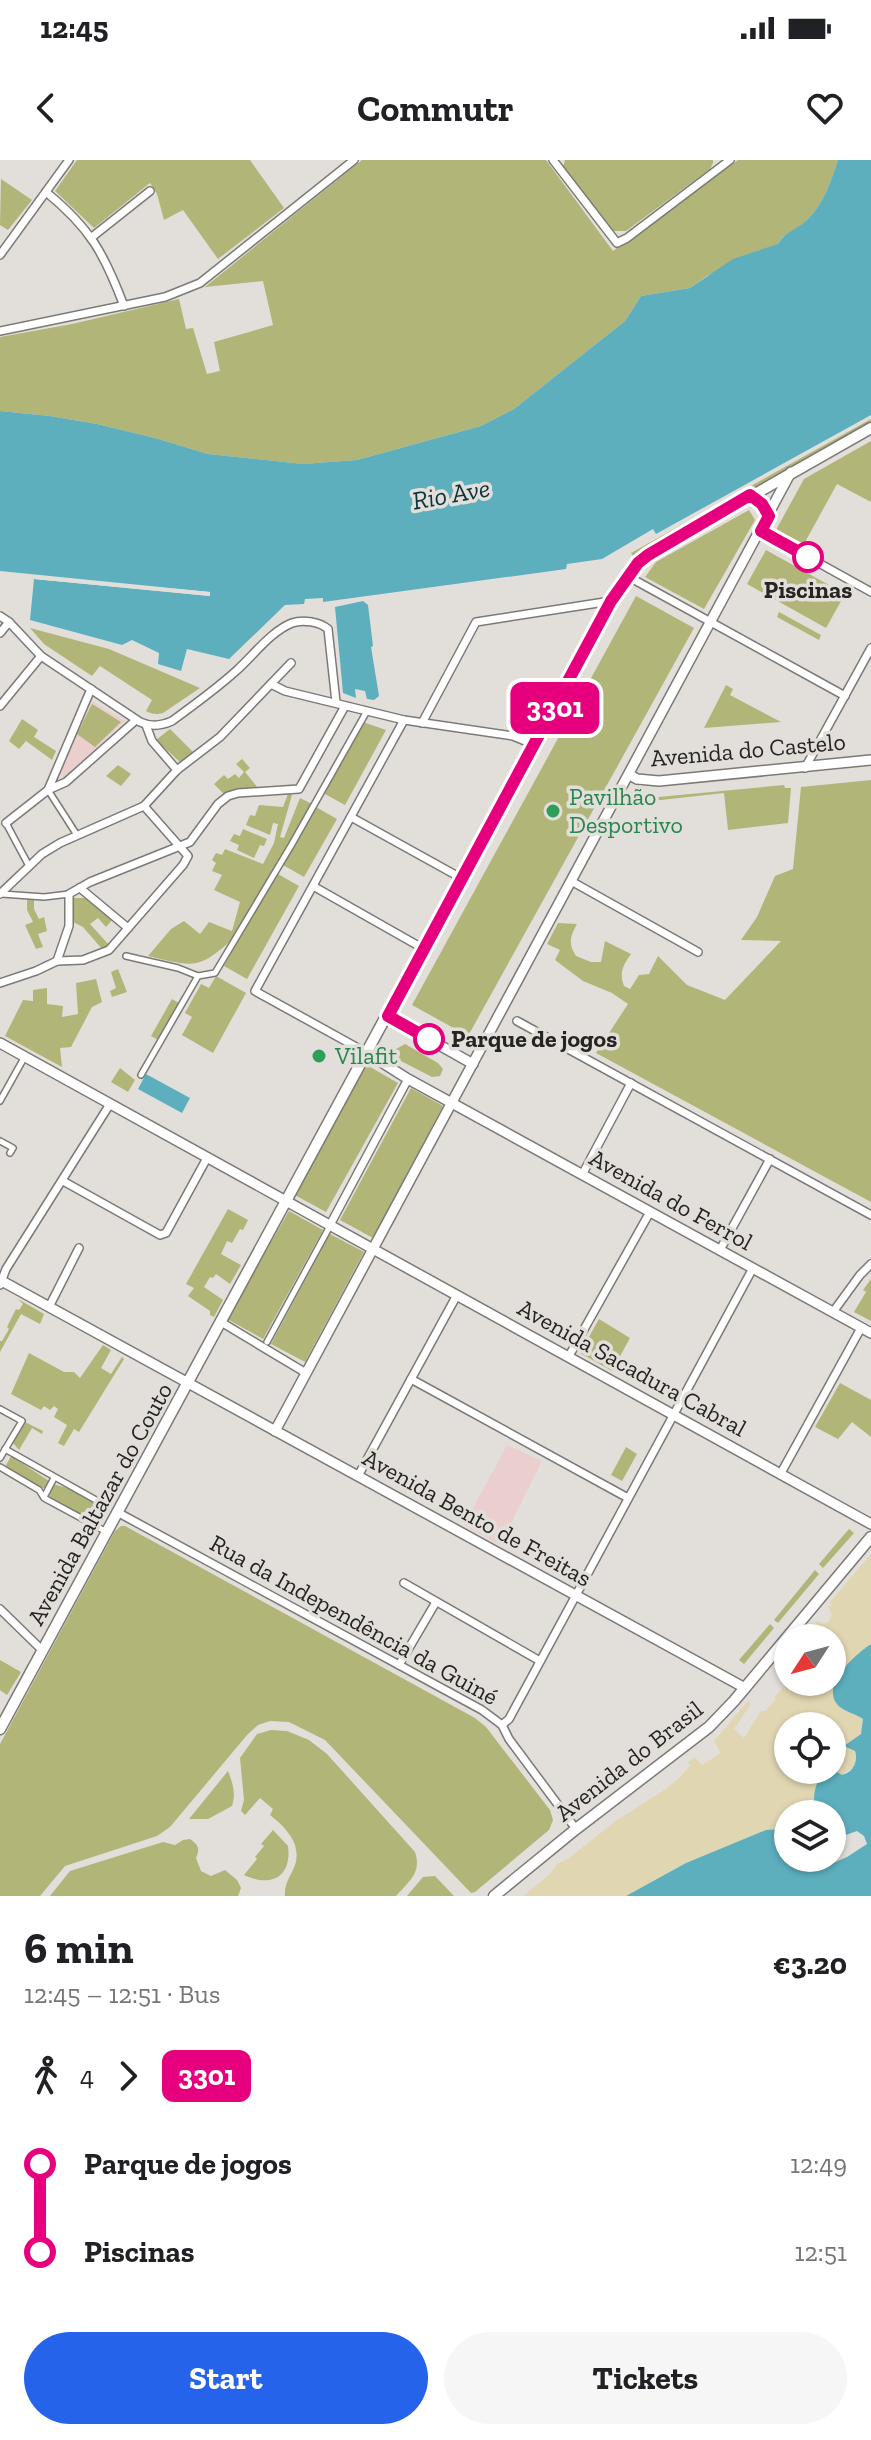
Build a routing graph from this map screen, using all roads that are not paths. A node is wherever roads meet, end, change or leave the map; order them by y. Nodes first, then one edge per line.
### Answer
1 (69, 160) edge
2 (354, 160) edge
3 (553, 160) edge
4 (727, 161) edge
5 (150, 191) dead end
6 (46, 192) junction
7 (92, 237) junction
8 (0, 255) edge
9 (124, 306) junction
10 (0, 331) edge
11 (871, 428) edge
12 (791, 472) junction
13 (750, 495) junction
14 (769, 516) junction
15 (761, 531) junction
16 (629, 577) junction
17 (871, 592) edge
18 (611, 601) junction
19 (0, 616) edge
20 (9, 622) junction
21 (711, 622) junction
22 (0, 633) edge
23 (871, 648) edge
24 (41, 656) junction
25 (291, 663) dead end
26 (271, 684) junction
27 (91, 689) junction
28 (845, 696) junction
29 (336, 702) junction
30 (0, 706) edge
31 (345, 706) junction
32 (367, 711) junction
33 (136, 720) junction
34 (404, 720) junction
35 (422, 723) junction
36 (146, 725) junction
37 (535, 745) junction
38 (871, 760) edge
39 (805, 768) junction
40 (177, 770) junction
41 (630, 775) junction
42 (48, 790) junction
43 (144, 806) junction
44 (351, 817) junction
45 (6, 823) joint
46 (77, 835) junction
47 (180, 846) junction
48 (29, 866) junction
49 (461, 878) junction
50 (571, 881) junction
51 (313, 886) junction
52 (80, 888) junction
53 (1, 894) edge
54 (69, 894) junction
55 (128, 928) junction
56 (424, 949) junction
57 (698, 952) dead end
58 (126, 956) dead end
59 (57, 961) junction
60 (198, 976) junction
61 (0, 983) edge
62 (388, 1016) junction
63 (517, 1021) dead end
64 (0, 1043) edge
65 (367, 1053) junction
66 (25, 1057) junction
67 (473, 1064) junction
68 (141, 1075) dead end
69 (408, 1079) junction
70 (631, 1083) junction
71 (0, 1101) edge
72 (452, 1103) junction
73 (110, 1104) junction
74 (0, 1141) edge
75 (10, 1153) dead end
76 (207, 1158) junction
77 (770, 1159) junction
78 (582, 1175) junction
79 (63, 1181) junction
80 (287, 1201) junction
81 (650, 1212) junction
82 (871, 1215) edge
83 (330, 1225) junction
84 (79, 1248) dead end
85 (374, 1249) junction
86 (720, 1250) junction
87 (871, 1264) edge
88 (753, 1268) junction
89 (1, 1282) edge
90 (457, 1295) junction
91 (49, 1307) junction
92 (833, 1312) junction
93 (221, 1322) junction
94 (861, 1328) junction
95 (871, 1333) edge
96 (267, 1342) dead end
97 (569, 1356) junction
98 (306, 1373) junction
99 (411, 1379) junction
100 (189, 1383) junction
101 (0, 1409) edge
102 (674, 1414) junction
103 (275, 1431) junction
104 (5, 1449) junction
105 (0, 1458) edge
106 (0, 1467) edge
107 (781, 1473) junction
108 (358, 1476) junction
109 (54, 1478) junction
110 (44, 1498) junction
111 (628, 1498) junction
112 (103, 1504) dead end
113 (117, 1512) junction
114 (871, 1524) edge
115 (106, 1531) junction
116 (871, 1537) edge
117 (404, 1583) dead end
118 (576, 1595) junction
119 (436, 1602) junction
120 (0, 1609) edge
121 (43, 1651) junction
122 (540, 1661) junction
123 (399, 1665) junction
124 (745, 1688) junction
125 (502, 1725) junction
126 (0, 1729) edge
127 (576, 1829) junction
128 (494, 1896) edge

1 - 6 street
2 - 9 street
3 - 4 street
5 - 7 street
6 - 7 street
6 - 8 street
7 - 9 street
9 - 10 street
11 - 12 main road, Avenida Baltazar do Couto
12 - 13 main road, Avenida Baltazar do Couto
12 - 14 street
13 - 14 street
13 - 16 main road, Avenida Baltazar do Couto
14 - 15 street
15 - 17 street
15 - 21 street
16 - 18 main road, Avenida Baltazar do Couto
16 - 21 street
18 - 35 street
18 - 37 main road, Avenida Baltazar do Couto
19 - 20 street
20 - 22 street
20 - 24 street
21 - 28 street
21 - 41 street
23 - 28 street
24 - 27 street
24 - 30 street
25 - 26 street
26 - 29 street
26 - 40 street
27 - 33 street
27 - 42 street
28 - 39 street
29 - 31 street
29 - 36 street
31 - 32 street
31 - 47 street
32 - 34 street
32 - 60 street
33 - 36 street
33 - 42 street
34 - 35 street
34 - 44 street
35 - 37 street
36 - 40 street
37 - 49 main road, Avenida Baltazar do Couto
38 - 39 street, Avenida do Castelo
39 - 41 street, Avenida do Castelo
40 - 43 street
41 - 50 street
42 - 45 street
42 - 46 street
43 - 46 street
43 - 47 street
44 - 49 street
44 - 51 street
45 - 48 street
46 - 48 street
47 - 52 street
47 - 55 street
48 - 53 street
49 - 56 main road, Avenida Baltazar do Couto
50 - 57 street
50 - 67 street
51 - 56 street
51 - 65 street
52 - 54 street
52 - 55 street
53 - 54 street
54 - 59 street
55 - 59 street
56 - 62 main road, Avenida Baltazar do Couto
58 - 60 street
59 - 61 street
60 - 68 street
62 - 65 main road, Avenida Baltazar do Couto
62 - 67 street
63 - 70 street
64 - 66 street, Avenida Sacadura Cabral
65 - 69 street, Avenida do Ferrol
65 - 80 main road, Avenida Baltazar do Couto
66 - 71 street
66 - 73 street, Avenida Sacadura Cabral
67 - 72 street
69 - 72 street, Avenida do Ferrol
69 - 83 street
70 - 77 street
70 - 78 street
72 - 78 street, Avenida do Ferrol
72 - 85 street
73 - 76 street, Avenida Sacadura Cabral
73 - 79 street
74 - 75 street
76 - 79 street
76 - 80 street, Avenida Sacadura Cabral
77 - 82 street
77 - 86 street
78 - 81 street, Avenida do Ferrol
79 - 89 street
80 - 83 street, Avenida Sacadura Cabral
80 - 93 main road, Avenida Baltazar do Couto
81 - 86 street, Avenida do Ferrol
81 - 97 street
83 - 85 street, Avenida Sacadura Cabral
83 - 96 street
84 - 91 street
85 - 90 street, Avenida Sacadura Cabral
85 - 98 street
86 - 88 street, Avenida do Ferrol
87 - 92 street
88 - 92 street, Avenida do Ferrol
88 - 102 street
89 - 91 street, Avenida Bento de Freitas
90 - 97 street, Avenida Sacadura Cabral
90 - 99 street
91 - 100 street, Avenida Bento de Freitas
92 - 94 street, Avenida do Ferrol
93 - 98 street
93 - 100 main road, Avenida Baltazar do Couto
94 - 95 street, Avenida do Ferrol
94 - 107 street
97 - 102 street, Avenida Sacadura Cabral
98 - 103 street
99 - 108 street
99 - 111 street
100 - 103 street, Avenida Bento de Freitas
100 - 113 main road, Avenida Baltazar do Couto
101 - 104 street
102 - 107 street, Avenida Sacadura Cabral
102 - 111 street
103 - 108 street, Avenida Bento de Freitas
104 - 105 street
104 - 109 street, Avenida Baltazar do Couto
106 - 110 street
107 - 114 street, Avenida Sacadura Cabral
108 - 118 street, Avenida Bento de Freitas
109 - 110 street
109 - 112 street, Avenida Baltazar do Couto
110 - 115 street
111 - 118 street
113 - 115 main road, Avenida Baltazar do Couto
113 - 123 street, Rua da Independência da Guiné
115 - 121 main road, Avenida Baltazar do Couto
116 - 124 main road, Avenida do Brasil
117 - 119 street
118 - 122 street
118 - 124 street, Avenida Bento de Freitas
119 - 122 street
119 - 123 street
120 - 121 street
121 - 126 main road, Avenida Baltazar do Couto
122 - 125 street
123 - 125 street, Rua da Independência da Guiné
124 - 127 main road, Avenida do Brasil
125 - 127 street, Rua da Independência da Guiné
127 - 128 main road, Avenida do Brasil

